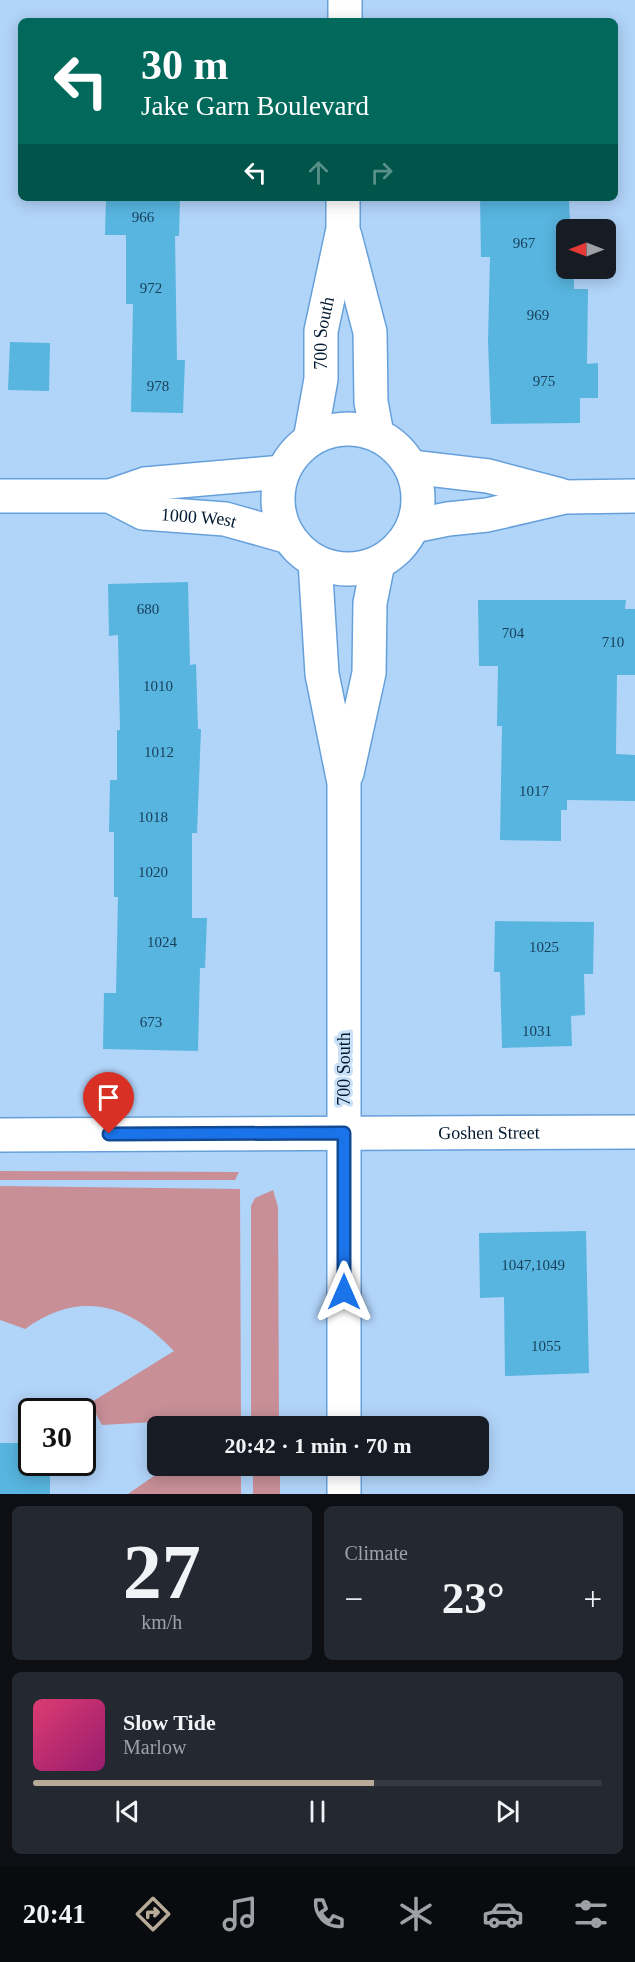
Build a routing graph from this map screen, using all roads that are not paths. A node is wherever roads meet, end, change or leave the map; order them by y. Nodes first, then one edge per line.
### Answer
1 (345, 0) edge
2 (345, 18) edge
3 (343, 213) edge
4 (377, 434) junction
5 (310, 440) junction
6 (411, 467) junction
7 (283, 472) junction
8 (0, 496) edge
9 (110, 496) junction
10 (635, 496) edge
11 (565, 497) junction
12 (413, 526) junction
13 (289, 537) junction
14 (315, 561) junction
15 (378, 562) junction
16 (344, 783) junction
17 (635, 1132) edge
18 (344, 1133) junction
19 (0, 1135) edge
20 (344, 1416) edge
21 (344, 1476) edge
22 (344, 1494) edge

1 - 2 street
3 - 4 street, 700 South
3 - 5 street, 700 South
4 - 5 street
4 - 6 street
5 - 7 street
6 - 11 street
6 - 12 street
7 - 9 street, 1000 West
7 - 13 street
8 - 9 street, 1000 West
9 - 13 street, 1000 West
10 - 11 street
11 - 12 street
12 - 15 street
13 - 14 street
14 - 15 street
14 - 16 street, 700 South
15 - 16 street, 700 South
16 - 18 street, 700 South
17 - 18 street, Goshen Street
18 - 19 street, Goshen Street
18 - 20 street, 700 South
21 - 22 street

